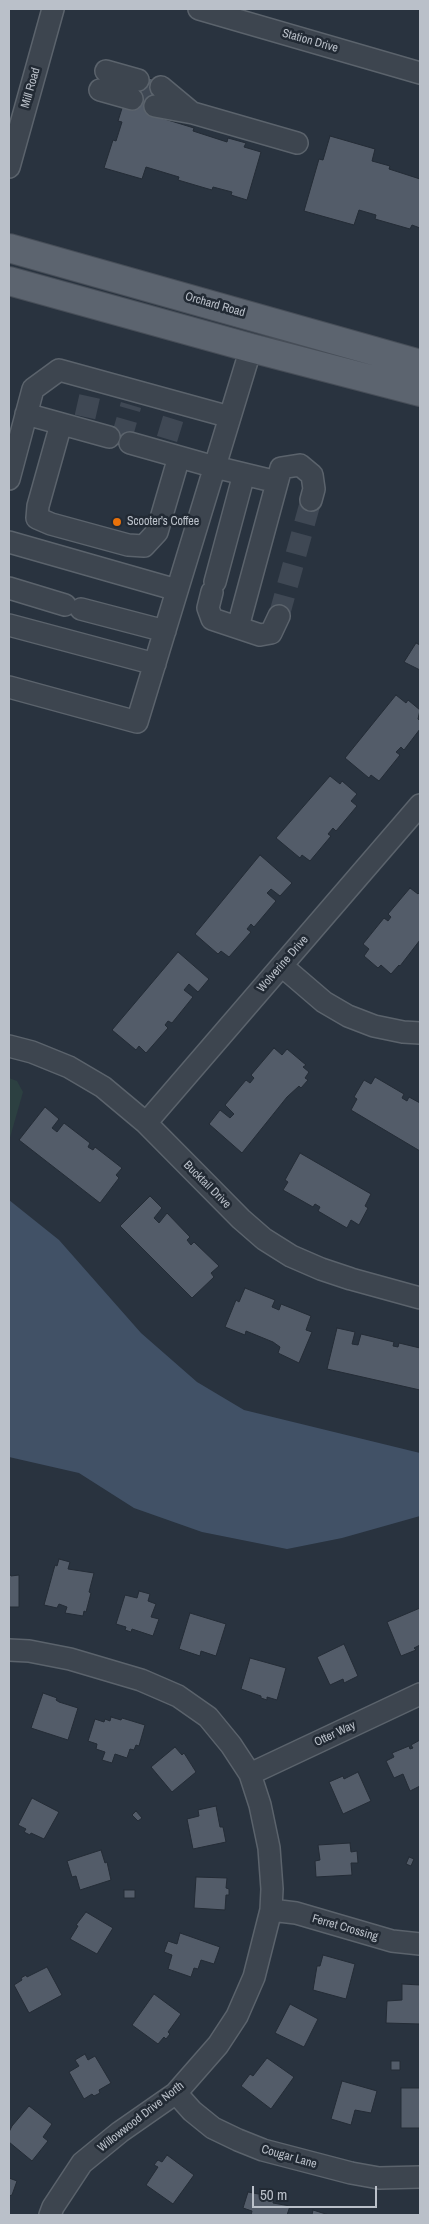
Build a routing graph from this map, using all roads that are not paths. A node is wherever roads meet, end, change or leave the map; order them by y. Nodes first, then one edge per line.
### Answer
1 (53, 9) edge
2 (199, 9) edge
3 (420, 73) edge
4 (103, 81) dead end
5 (135, 90) tunnel mouth
6 (158, 97) tunnel mouth
7 (297, 143) dead end
8 (9, 167) edge
9 (9, 248) edge
10 (9, 281) edge
11 (251, 348) junction
12 (420, 364) edge
13 (420, 392) edge
14 (26, 414) junction
15 (230, 418) junction
16 (76, 424) junction
17 (109, 438) dead end
18 (130, 443) dead end
19 (170, 450) junction
20 (215, 468) junction
21 (244, 474) junction
22 (9, 479) edge
23 (277, 482) junction
24 (311, 500) tunnel mouth
25 (9, 542) edge
26 (9, 588) edge
27 (177, 590) junction
28 (279, 616) tunnel mouth
29 (9, 625) edge
30 (238, 627) junction
31 (165, 631) junction
32 (155, 664) junction
33 (9, 687) edge
34 (420, 805) edge
35 (282, 966) junction
36 (420, 1032) edge
37 (9, 1046) edge
38 (146, 1123) junction
39 (420, 1298) edge
40 (9, 1650) edge
41 (420, 1694) edge
42 (250, 1774) junction
43 (271, 1910) junction
44 (420, 1944) edge
45 (176, 2093) junction
46 (420, 2177) edge
47 (50, 2215) edge

1 - 8 street, Mill Road
2 - 3 street, Station Drive
4 - 5 street
6 - 7 street
9 - 12 main road, Orchard Road
10 - 11 main road
11 - 13 main road
11 - 15 street
14 - 15 street
14 - 16 street
14 - 22 street
15 - 20 street
16 - 17 street
16 - 19 street
18 - 19 street
19 - 20 street
20 - 21 street
20 - 27 street
21 - 23 street
21 - 30 street
23 - 24 street
23 - 30 street
25 - 27 street
26 - 31 street
27 - 31 street
28 - 30 street
29 - 32 street
31 - 32 street
32 - 33 street
34 - 35 street, Wolverine Drive
35 - 36 street
35 - 38 street, Wolverine Drive
37 - 38 street, Bucktail Drive
38 - 39 street, Bucktail Drive
40 - 42 street, Willowwood Drive North
41 - 42 street, Otter Way
42 - 43 street, Willowwood Drive North
43 - 44 street, Ferret Crossing
43 - 45 street, Willowwood Drive North
45 - 46 street, Cougar Lane
45 - 47 street, Willowwood Drive North

